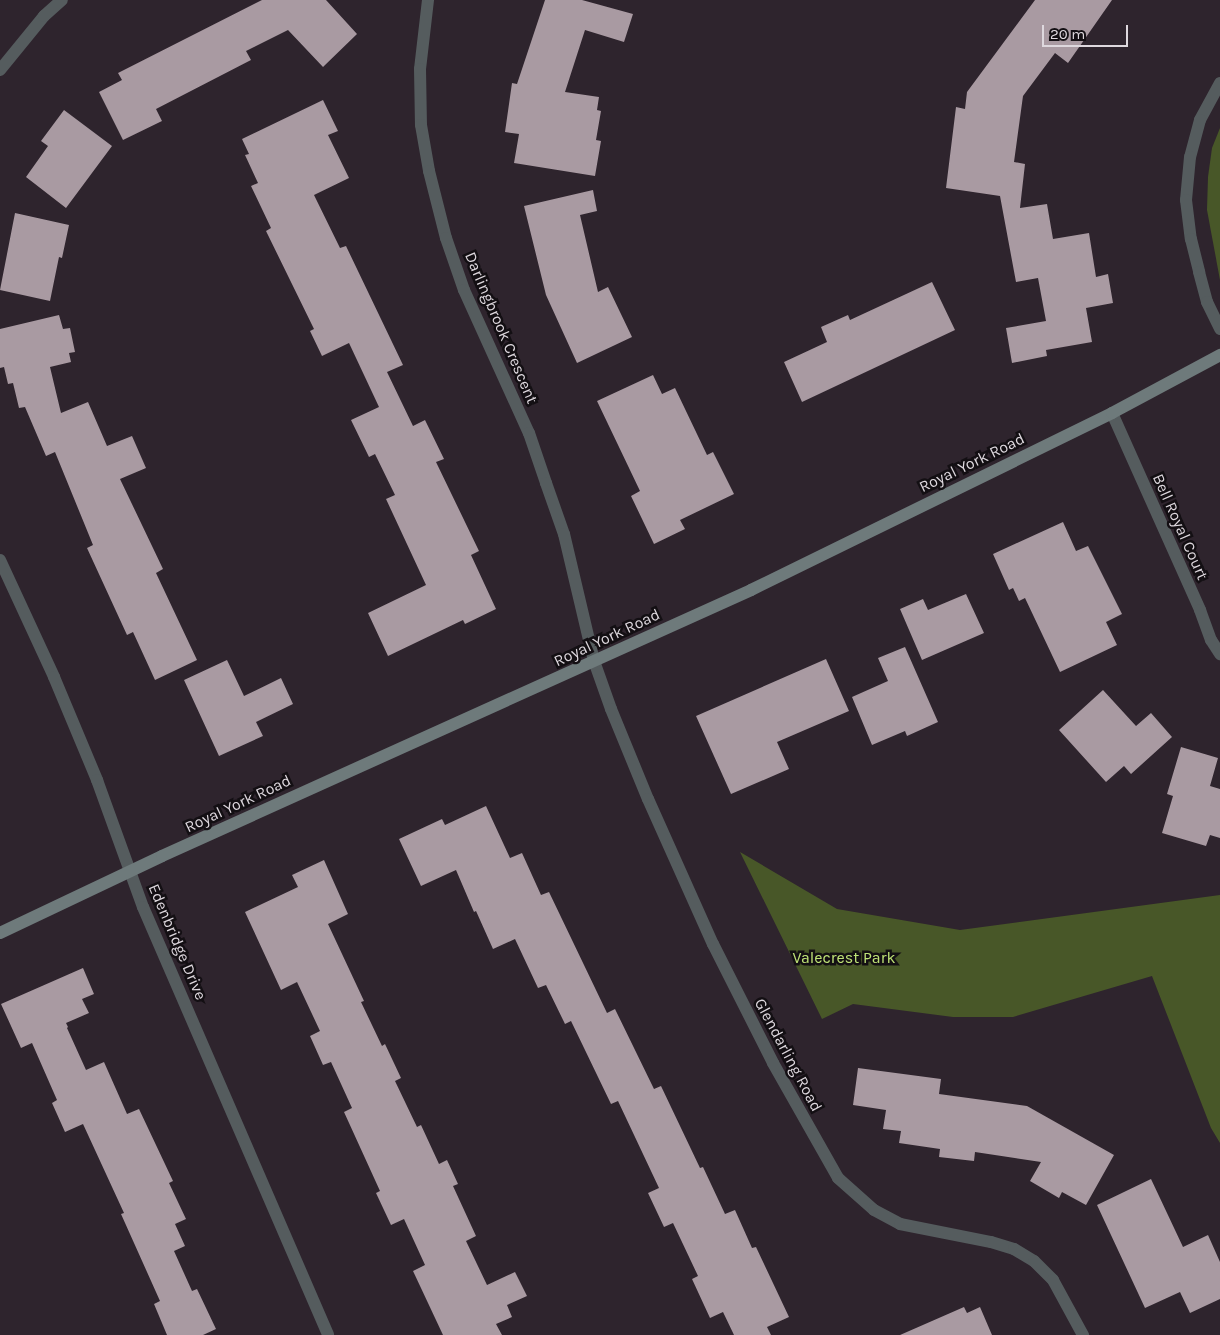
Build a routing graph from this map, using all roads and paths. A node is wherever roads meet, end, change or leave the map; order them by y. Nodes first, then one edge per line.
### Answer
1 (62, 0) edge
2 (428, 0) edge
3 (0, 70) edge
4 (1220, 82) edge
5 (1220, 329) edge
6 (1220, 355) edge
7 (1112, 413) junction
8 (0, 560) edge
9 (1220, 654) edge
10 (594, 661) junction
11 (130, 871) junction
12 (0, 933) edge
13 (328, 1335) edge
14 (1084, 1335) edge

1 - 3 street
2 - 10 street, Darlingbrook Crescent
4 - 5 street
6 - 7 main road, Royal York Road
7 - 9 street, Bell Royal Court
7 - 10 main road, Royal York Road
8 - 11 street, Edenbridge Drive
10 - 11 main road, Royal York Road
10 - 14 street, Glendarling Road
11 - 12 main road, Royal York Road
11 - 13 street, Edenbridge Drive

